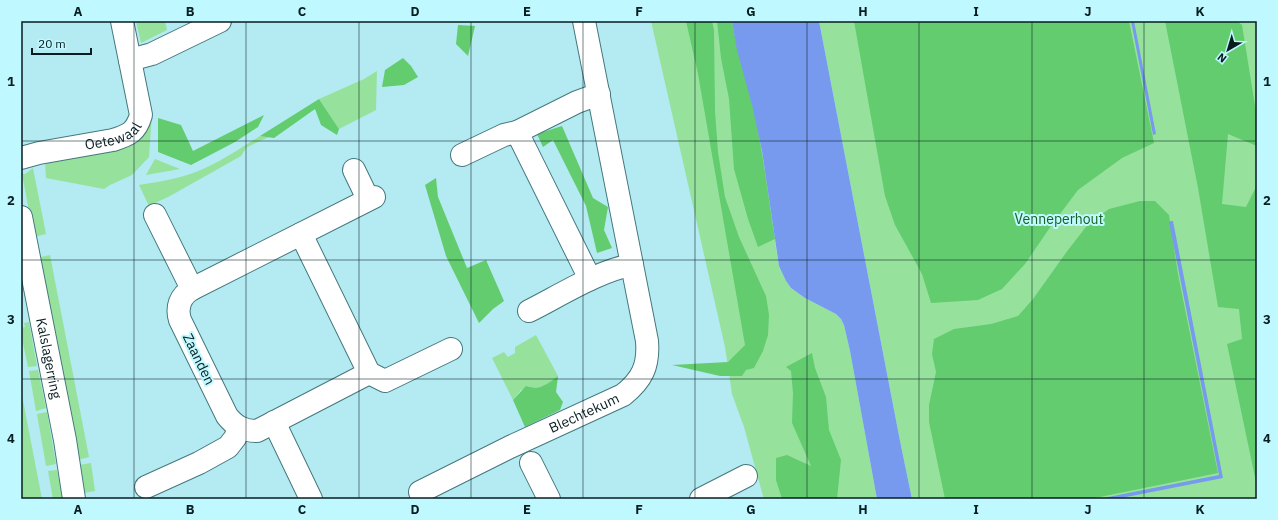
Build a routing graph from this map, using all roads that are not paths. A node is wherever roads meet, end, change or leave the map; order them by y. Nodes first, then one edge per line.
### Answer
1 (122, 21) edge
2 (220, 21) edge
3 (584, 21) edge
4 (130, 60) junction
5 (599, 94) junction
6 (517, 132) junction
7 (462, 155) dead end
8 (21, 158) edge
9 (354, 170) dead end
10 (155, 215) dead end
11 (21, 217) edge
12 (301, 234) junction
13 (632, 265) junction
14 (590, 279) junction
15 (192, 289) junction
16 (529, 311) dead end
17 (451, 349) dead end
18 (369, 373) junction
19 (274, 422) junction
20 (239, 428) junction
21 (531, 463) dead end
22 (746, 476) dead end
23 (146, 487) dead end
24 (416, 497) edge
25 (74, 499) edge
26 (311, 499) edge
27 (549, 499) edge
28 (701, 499) edge

1 - 4 street, Oetewaal
2 - 4 street
3 - 5 street, Blechtekum
4 - 8 street, Oetewaal
5 - 6 street
5 - 13 street, Blechtekum
6 - 7 street
6 - 14 street
9 - 12 street, Zaanden
10 - 15 street
11 - 25 street, Kalslagerring
12 - 15 street, Zaanden
12 - 18 street
13 - 14 street
13 - 24 street, Blechtekum
14 - 16 street
15 - 20 street, Zaanden
17 - 18 street
18 - 19 street
19 - 20 street
19 - 26 street
20 - 23 street
21 - 27 street
22 - 28 street

